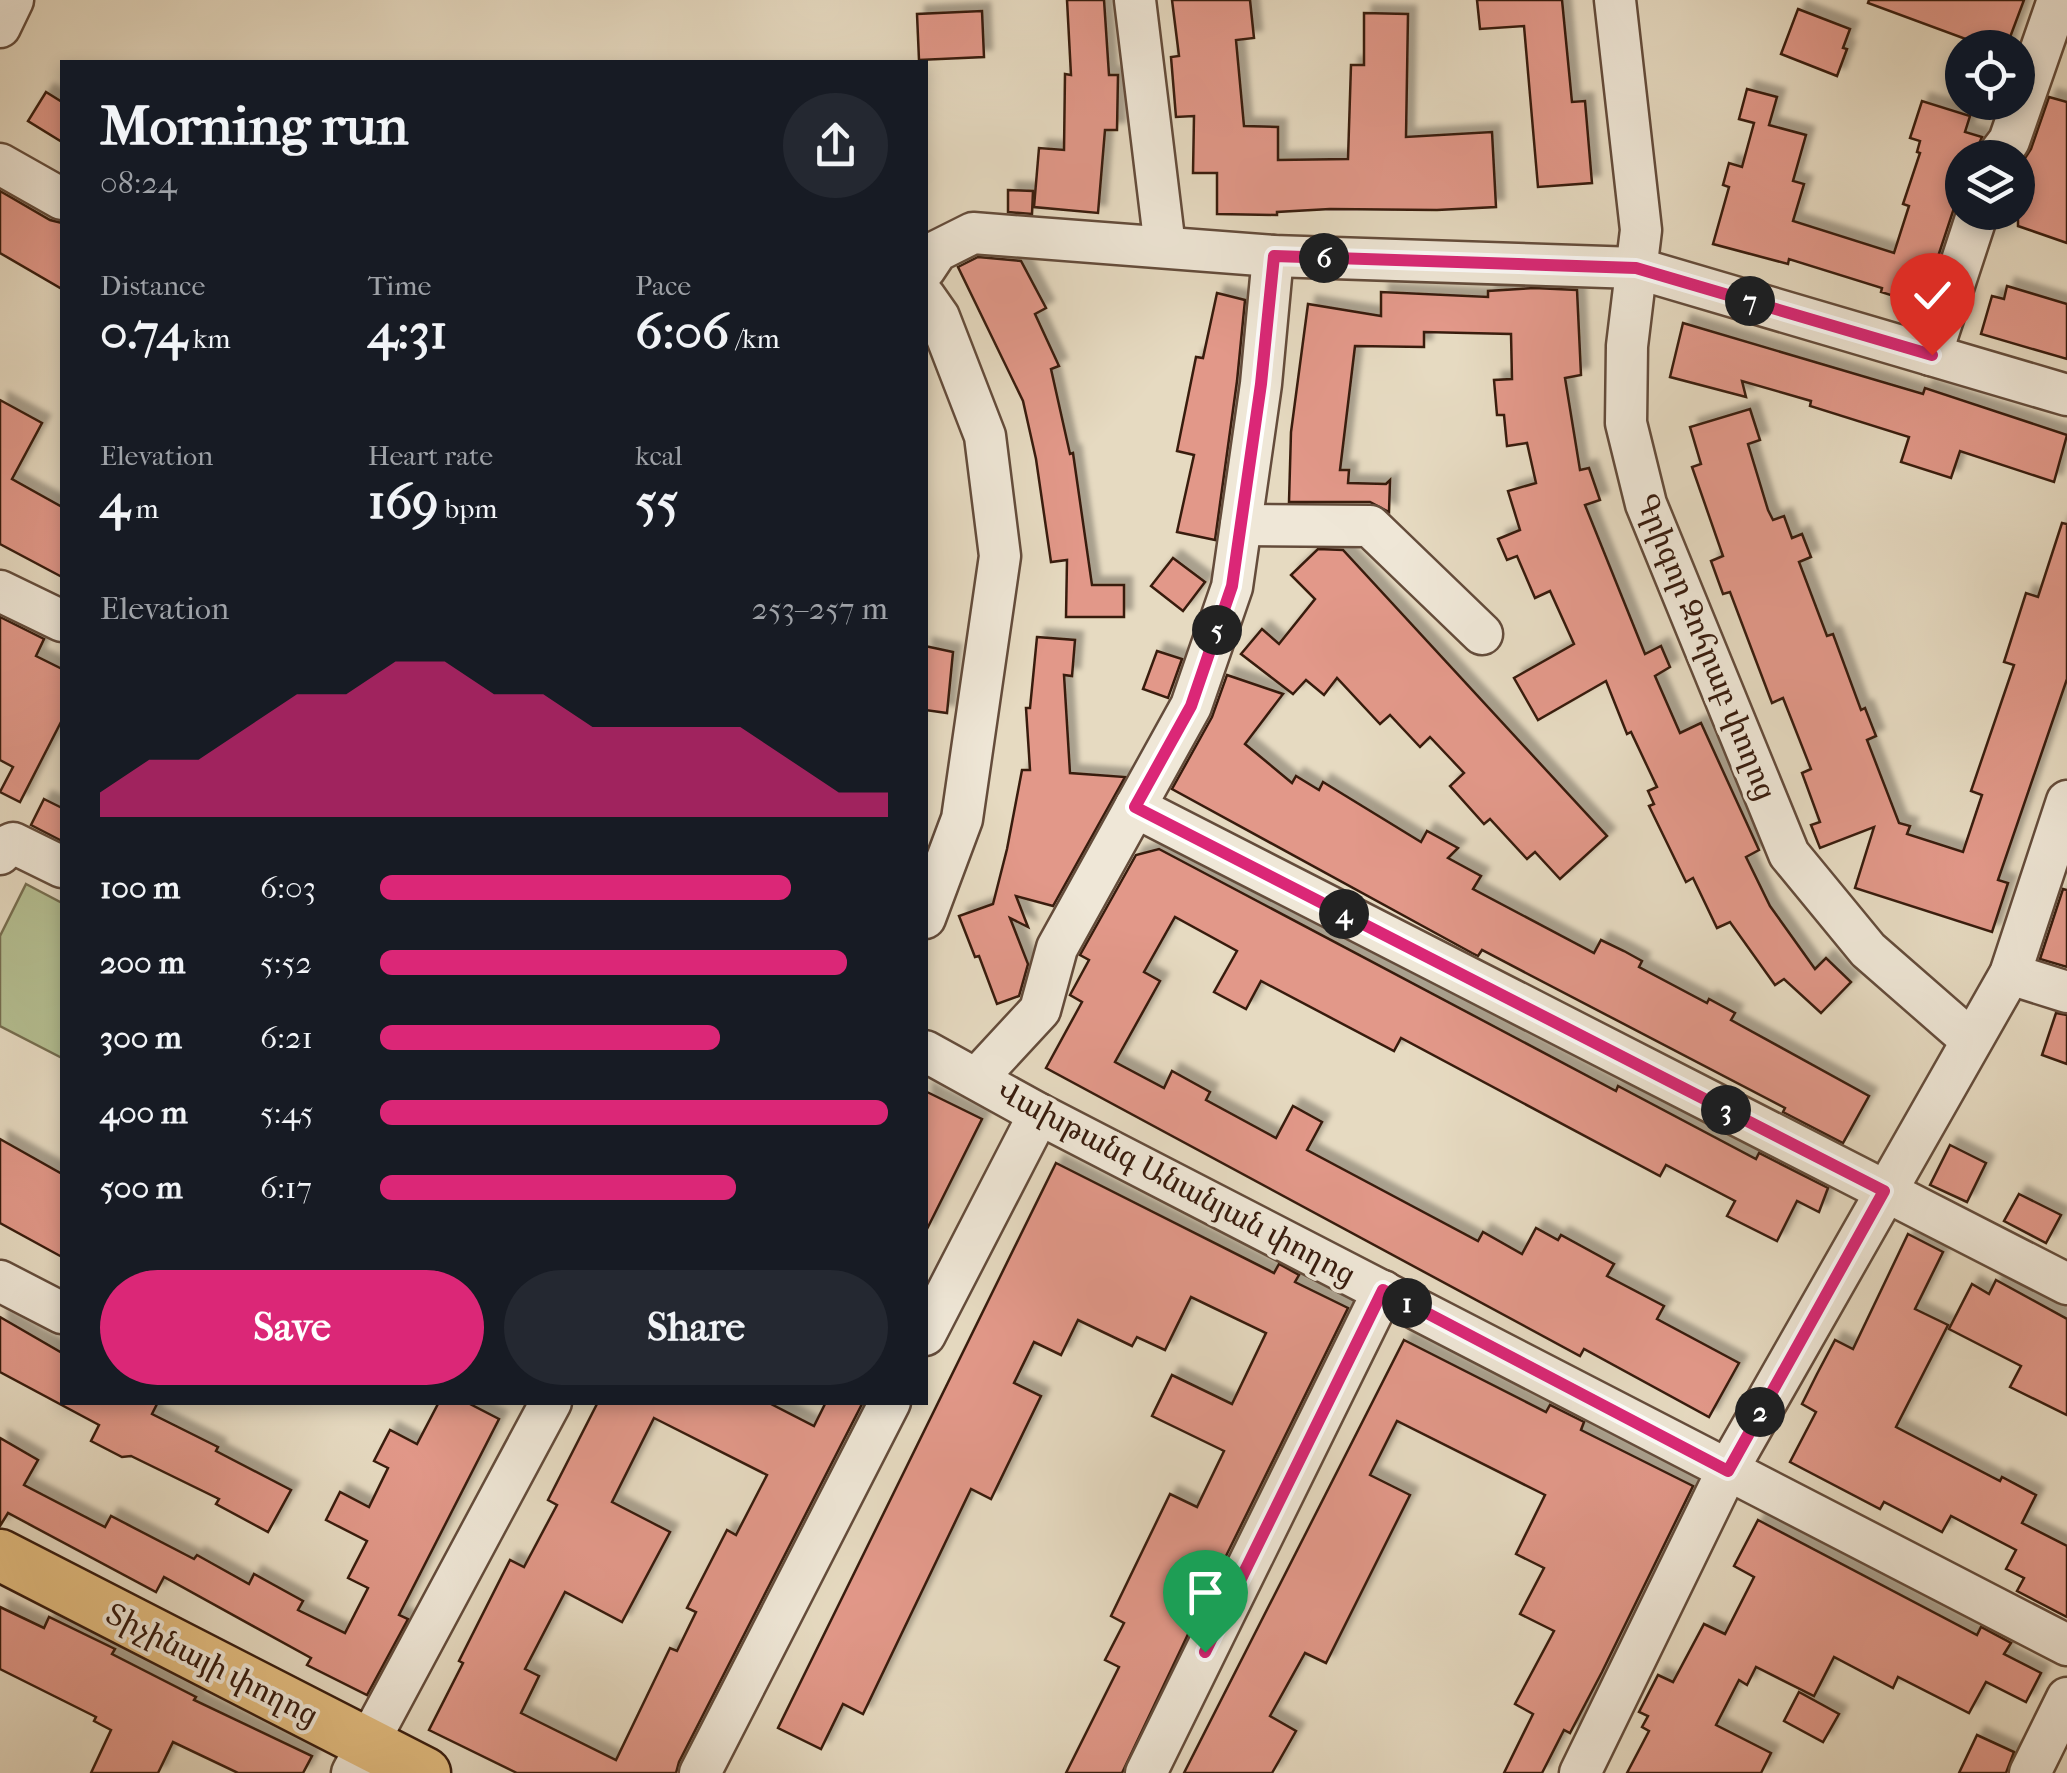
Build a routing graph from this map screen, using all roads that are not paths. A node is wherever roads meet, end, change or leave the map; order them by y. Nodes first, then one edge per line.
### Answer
1 (12, 0) edge
2 (1135, 0) edge
3 (1615, 0) edge
4 (2058, 0) edge
5 (0, 28) edge
6 (2009, 140) edge
7 (0, 164) edge
8 (60, 198) edge
9 (1972, 230) edge
10 (1165, 247) junction
11 (1274, 256) junction
12 (928, 264) edge
13 (1636, 268) junction
14 (928, 300) edge
15 (1932, 355) junction
16 (2067, 395) edge
17 (1241, 525) junction
18 (0, 591) edge
19 (60, 620) edge
20 (1482, 634) dead end
21 (2067, 801) edge
22 (1135, 807) junction
23 (0, 854) edge
24 (60, 866) edge
25 (928, 910) edge
26 (2010, 974) junction
27 (2067, 992) edge
28 (1971, 1040) junction
29 (928, 1053) edge
30 (977, 1078) junction
31 (1039, 1114) junction
32 (1884, 1191) junction
33 (0, 1281) edge
34 (2067, 1284) edge
35 (1383, 1290) junction
36 (60, 1312) edge
37 (928, 1329) edge
38 (549, 1405) edge
39 (888, 1405) edge
40 (1728, 1471) junction
41 (0, 1555) edge
42 (2067, 1645) edge
43 (2067, 1698) edge
44 (360, 1759) edge
45 (425, 1773) edge
46 (700, 1773) edge
47 (1146, 1773) edge
48 (1580, 1773) edge
49 (2030, 1773) edge

1 - 5 street
2 - 10 street
3 - 13 street, Գրիգոր Զոհրաբ փողոց
4 - 6 street
7 - 8 street
9 - 15 street
10 - 11 street
10 - 12 street
11 - 13 street
11 - 17 street
13 - 15 street
13 - 28 street, Գրիգոր Զոհրաբ փողոց
14 - 25 street
15 - 16 street
17 - 20 street
17 - 22 street
18 - 19 street
21 - 26 street
22 - 30 street
22 - 32 street
23 - 24 street
26 - 27 street
26 - 28 street
28 - 32 street
29 - 30 street, Վախթանգ Անանյան փողոց
30 - 31 street, Վախթանգ Անանյան փողոց
31 - 35 street, Վախթանգ Անանյան փողոց
31 - 37 street
32 - 34 street
32 - 40 street
33 - 36 street
35 - 40 street, Վախթանգ Անանյան փողոց
35 - 47 street
38 - 44 street
39 - 46 street
40 - 42 street, Վախթանգ Անանյան փողոց
40 - 48 street
41 - 44 main road, Տիչինայի փողոց
43 - 49 street
44 - 45 main road, Տիչինայի փողոց

